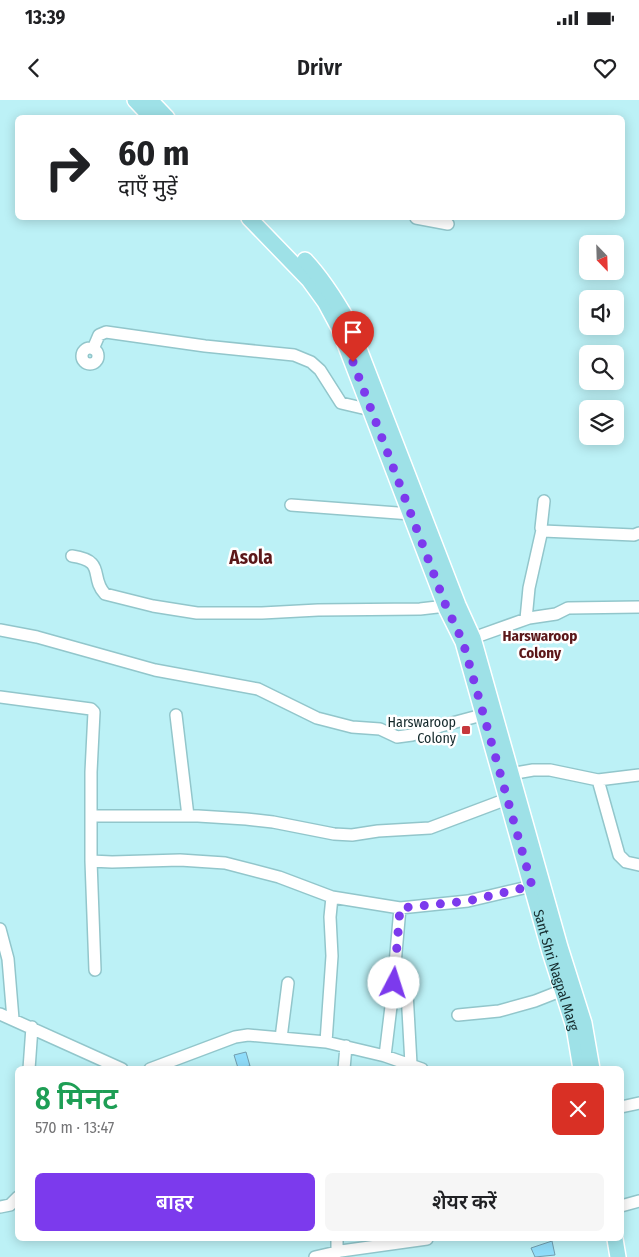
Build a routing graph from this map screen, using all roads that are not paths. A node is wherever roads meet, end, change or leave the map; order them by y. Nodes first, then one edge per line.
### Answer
1 (135, 100) edge
2 (150, 100) edge
3 (149, 115) edge
4 (164, 115) edge
5 (252, 220) edge
6 (266, 220) edge
7 (427, 220) edge
8 (448, 224) dead end
9 (93, 349) dead end
10 (371, 410) junction
11 (544, 501) dead end
12 (291, 505) dead end
13 (411, 514) junction
14 (542, 530) junction
15 (639, 533) edge
16 (72, 556) dead end
17 (446, 606) junction
18 (639, 607) edge
19 (526, 620) junction
20 (0, 630) edge
21 (473, 638) junction
22 (0, 697) edge
23 (176, 715) dead end
24 (482, 715) junction
25 (510, 774) junction
26 (639, 774) edge
27 (598, 780) junction
28 (507, 799) junction
29 (91, 816) junction
30 (188, 816) junction
31 (91, 861) junction
32 (639, 865) edge
33 (532, 886) junction
34 (332, 897) junction
35 (400, 908) junction
36 (0, 929) edge
37 (95, 970) dead end
38 (288, 983) dead end
39 (563, 990) junction
40 (407, 992) dead end
41 (0, 1014) edge
42 (458, 1014) dead end
43 (13, 1019) junction
44 (32, 1027) junction
45 (281, 1038) junction
46 (326, 1042) junction
47 (346, 1046) junction
48 (385, 1056) junction
49 (410, 1064) junction
50 (29, 1066) edge
51 (116, 1066) edge
52 (158, 1066) edge
53 (344, 1066) edge
54 (415, 1066) edge
55 (581, 1066) edge
56 (591, 1066) edge
57 (639, 1103) edge
58 (624, 1106) edge
59 (15, 1200) edge
60 (639, 1201) edge
61 (624, 1205) edge
62 (0, 1207) edge
63 (337, 1241) edge
64 (413, 1241) edge
65 (605, 1241) edge
66 (615, 1241) edge
67 (337, 1252) junction
68 (315, 1257) edge
69 (607, 1257) edge
70 (618, 1257) edge

1 - 3 main road
2 - 4 main road
5 - 10 main road, Sant Shri Nagpal Marg
6 - 21 main road, Sant Shri Nagpal Marg
7 - 8 street
9 - 10 street
10 - 13 main road, Sant Shri Nagpal Marg
11 - 14 street
12 - 13 street
13 - 17 main road, Sant Shri Nagpal Marg
14 - 15 street
14 - 19 street
16 - 17 street
17 - 24 main road, Sant Shri Nagpal Marg
18 - 19 street
19 - 21 street
20 - 24 street
21 - 25 main road, Sant Shri Nagpal Marg
22 - 29 street
23 - 30 street
24 - 28 main road, Sant Shri Nagpal Marg
25 - 27 street
25 - 56 main road, Sant Shri Nagpal Marg
26 - 27 street
27 - 32 street
28 - 30 street
28 - 33 main road, Sant Shri Nagpal Marg
29 - 30 street
29 - 31 street
31 - 34 street
31 - 37 street
33 - 35 street
33 - 39 main road, Sant Shri Nagpal Marg
34 - 35 street
34 - 46 street
35 - 48 street
36 - 43 street
38 - 45 street
39 - 42 street
39 - 55 main road, Sant Shri Nagpal Marg
40 - 49 street
41 - 43 street
43 - 44 street
44 - 50 street
44 - 51 street
45 - 46 street
45 - 52 street
46 - 47 street
47 - 48 street
47 - 53 street
48 - 49 street
49 - 54 street
57 - 58 street
59 - 62 street
60 - 61 street
63 - 67 street
64 - 67 street
65 - 69 main road
66 - 70 main road
67 - 68 street

